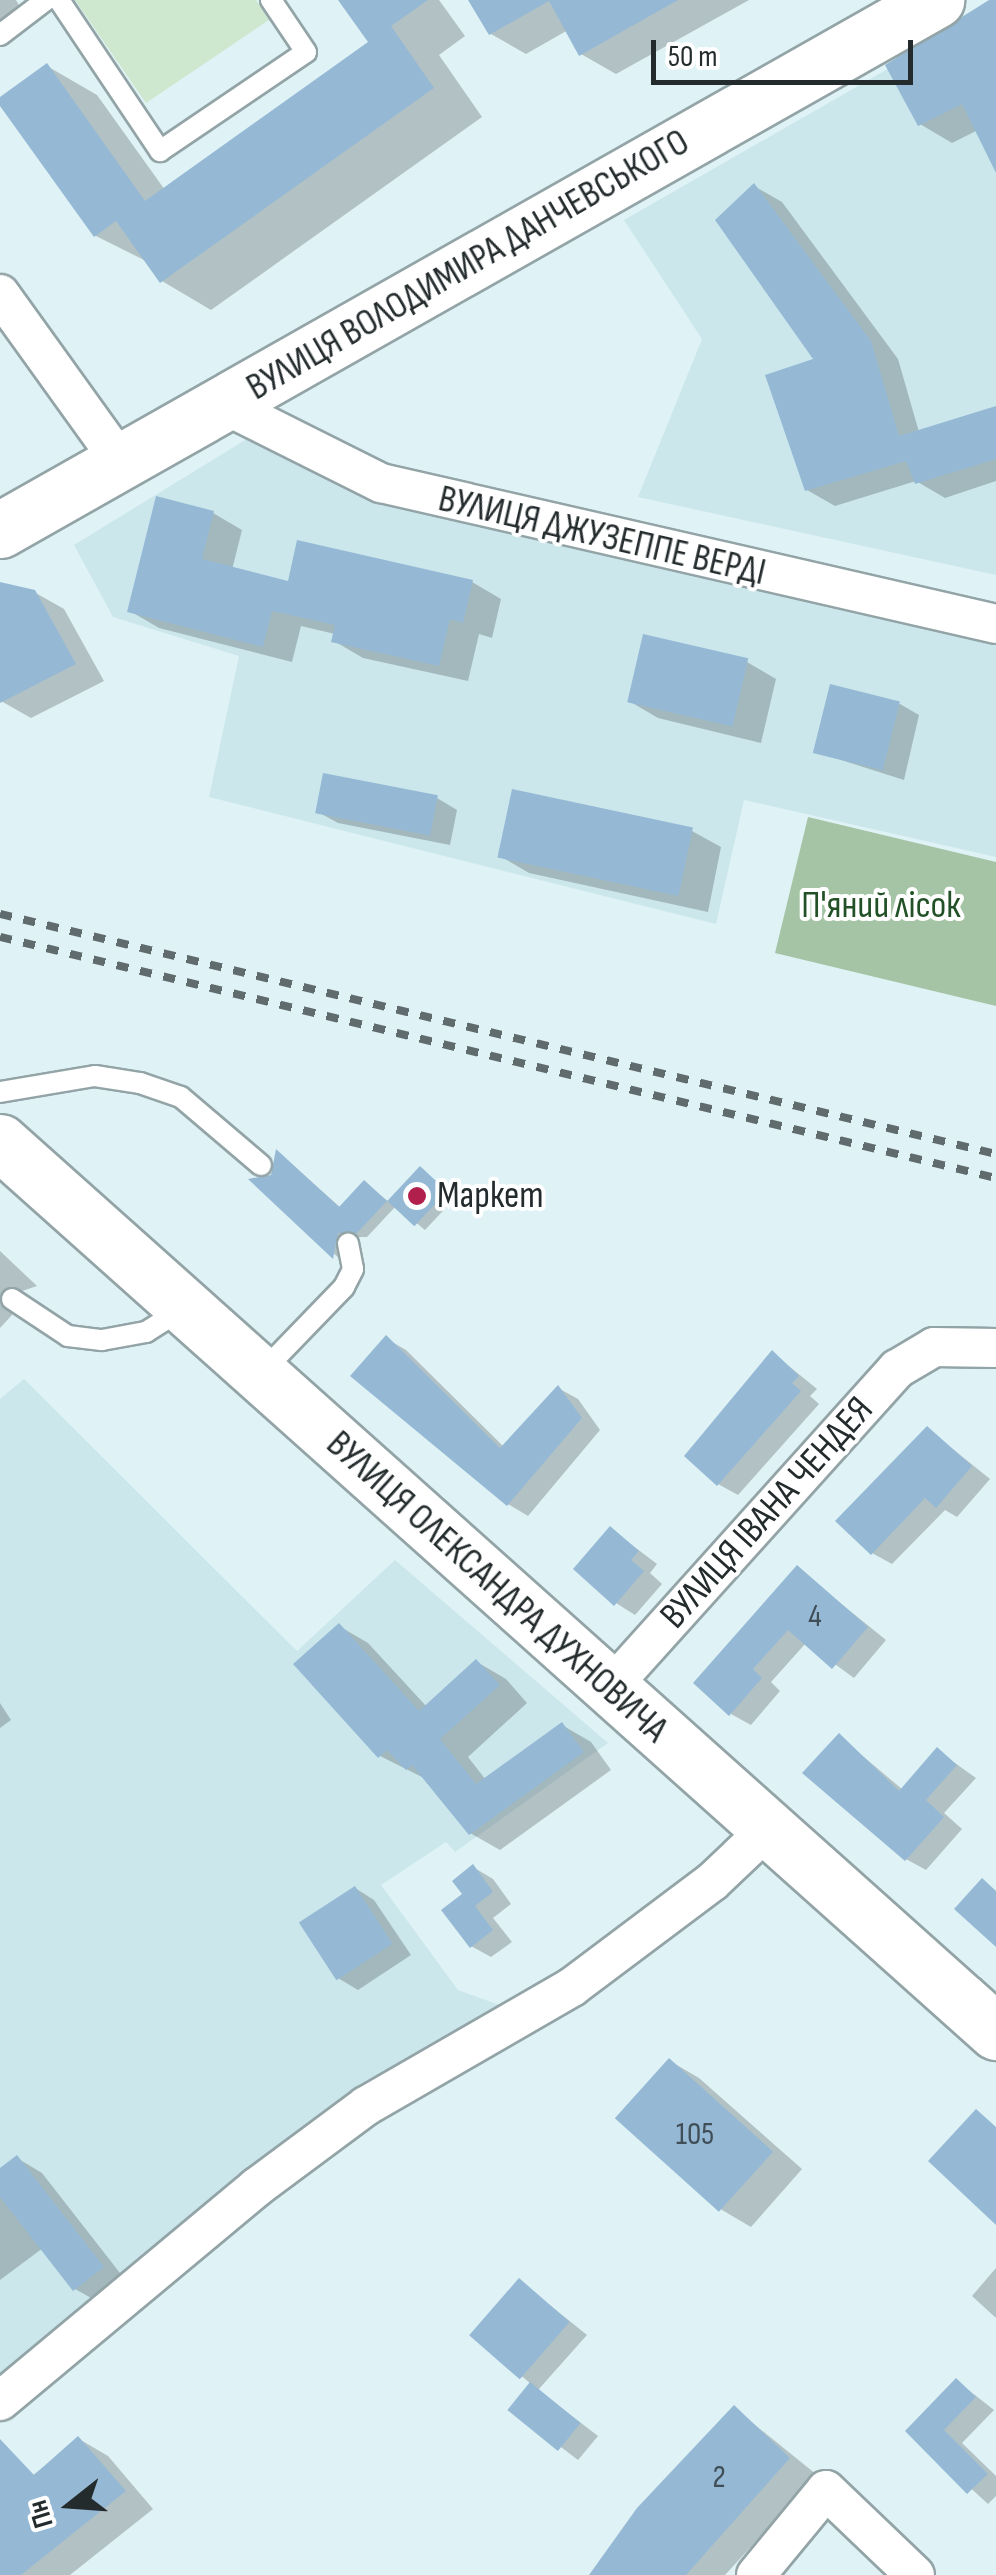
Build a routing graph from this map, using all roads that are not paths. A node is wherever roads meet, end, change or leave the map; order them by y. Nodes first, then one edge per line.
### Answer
1 (46, 0) edge
2 (59, 0) edge
3 (271, 0) edge
4 (936, 0) edge
5 (0, 35) edge
6 (0, 294) edge
7 (223, 404) junction
8 (122, 464) junction
9 (0, 530) edge
10 (996, 624) edge
11 (0, 1092) edge
12 (0, 1142) edge
13 (261, 1166) dead end
14 (348, 1243) dead end
15 (12, 1300) dead end
16 (185, 1307) junction
17 (996, 1348) edge
18 (259, 1375) junction
19 (609, 1688) junction
20 (769, 1828) junction
21 (996, 2032) edge
22 (0, 2402) edge
23 (756, 2575) edge
24 (916, 2575) edge

1 - 5 lane
2 - 3 lane
4 - 7 main road, ВУЛИЦЯ ВОЛОДИМИРА ДАНЧЕВСЬКОГО
6 - 8 street
7 - 8 main road, ВУЛИЦЯ ВОЛОДИМИРА ДАНЧЕВСЬКОГО
7 - 10 street, ВУЛИЦЯ ДЖУЗЕППЕ ВЕРДІ
8 - 9 main road, ВУЛИЦЯ ВОЛОДИМИРА ДАНЧЕВСЬКОГО
11 - 13 lane
12 - 16 main road, ВУЛИЦЯ ОЛЕКСАНДРА ДУХНОВИЧА
14 - 18 lane
15 - 16 lane
16 - 18 main road, ВУЛИЦЯ ОЛЕКСАНДРА ДУХНОВИЧА
17 - 19 street, ВУЛИЦЯ ІВАНА ЧЕНДЕЯ
18 - 19 main road, ВУЛИЦЯ ОЛЕКСАНДРА ДУХНОВИЧА
19 - 20 main road, ВУЛИЦЯ ОЛЕКСАНДРА ДУХНОВИЧА
20 - 21 main road, ВУЛИЦЯ ОЛЕКСАНДРА ДУХНОВИЧА
20 - 22 street
23 - 24 street

